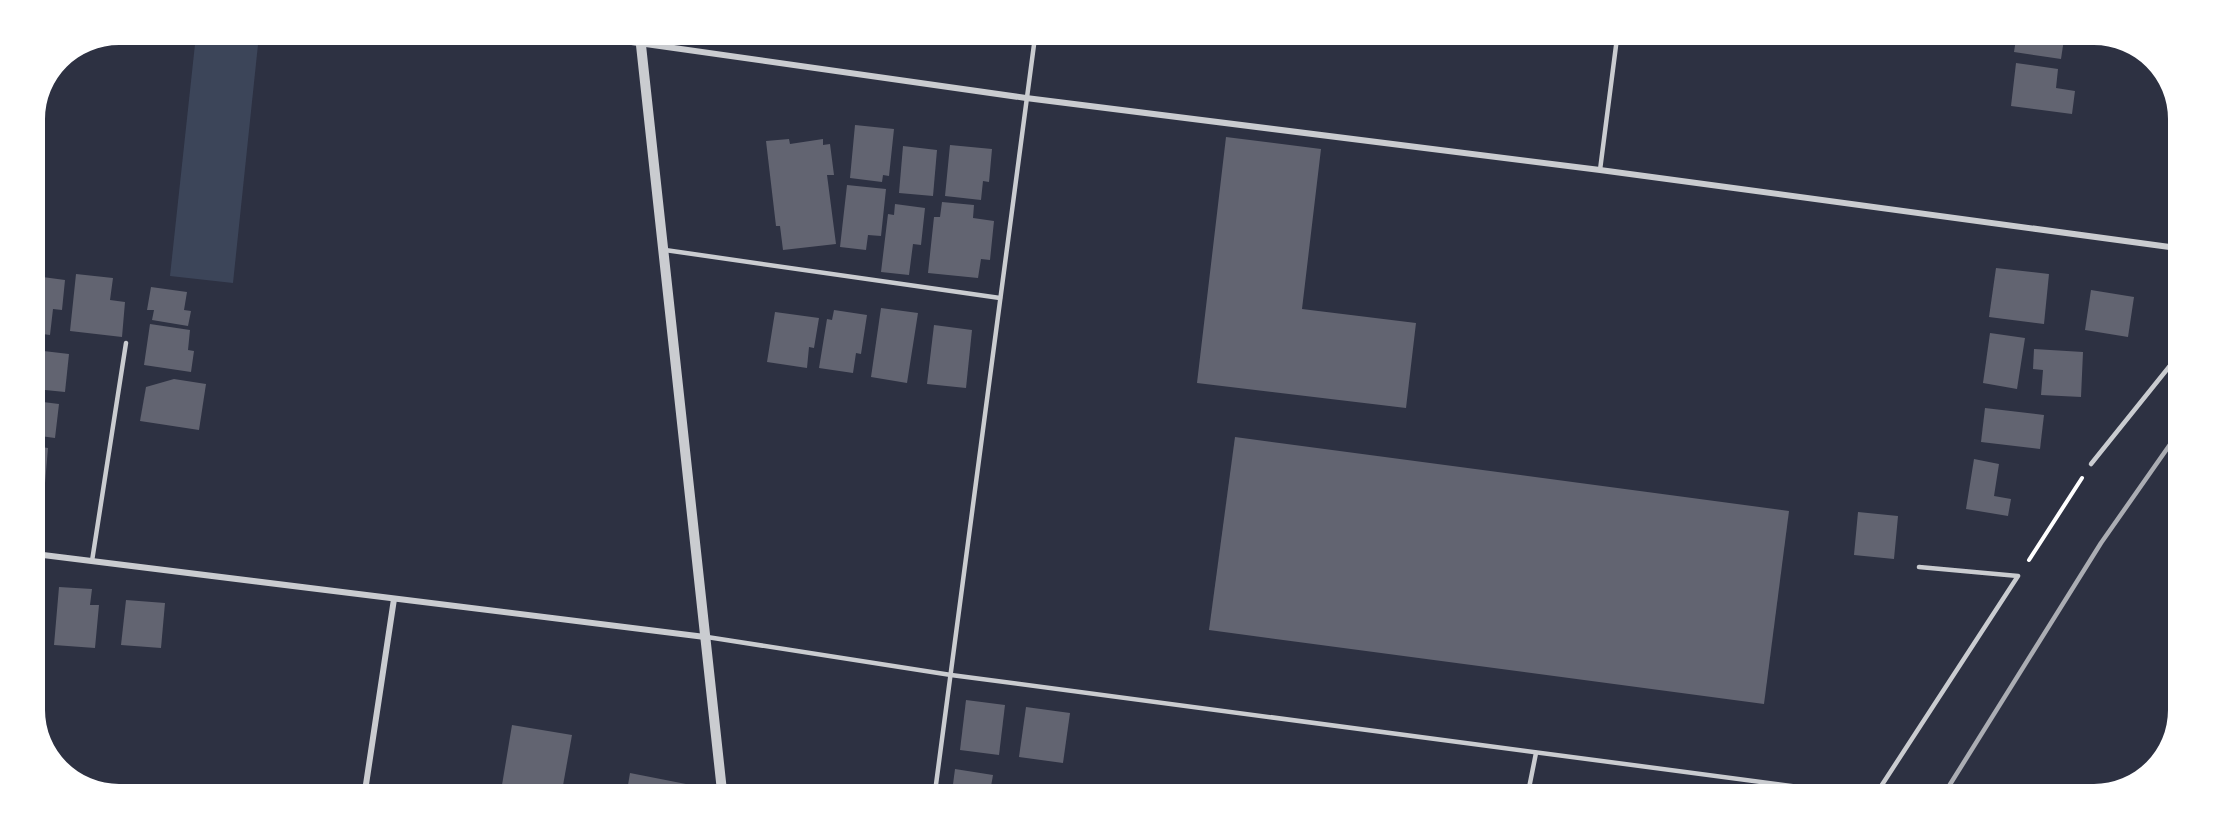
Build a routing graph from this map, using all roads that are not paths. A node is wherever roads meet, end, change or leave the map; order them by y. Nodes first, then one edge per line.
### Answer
1 (641, 45) edge
2 (679, 45) edge
3 (1034, 45) edge
4 (1616, 45) edge
5 (1026, 98) junction
6 (1600, 170) junction
7 (2168, 247) edge
8 (662, 250) junction
9 (1000, 298) junction
10 (126, 343) dead end
11 (2168, 368) edge
12 (2091, 464) road end
13 (45, 555) edge
14 (92, 561) junction
15 (1919, 567) dead end
16 (394, 599) junction
17 (705, 637) junction
18 (951, 675) junction
19 (1536, 753) junction
20 (366, 784) edge
21 (721, 784) edge
22 (936, 784) edge
23 (1530, 784) edge
24 (1775, 784) edge
25 (1883, 784) edge

1 - 8 street
2 - 5 street
3 - 5 lane
4 - 6 lane
5 - 6 street
5 - 9 lane
6 - 7 street
8 - 9 lane
8 - 17 street
9 - 18 lane
10 - 14 lane
11 - 12 lane
13 - 14 street
14 - 16 street
15 - 25 lane
16 - 17 street
16 - 20 street
17 - 18 lane
17 - 21 street
18 - 19 lane
18 - 22 lane
19 - 23 lane
19 - 24 lane

